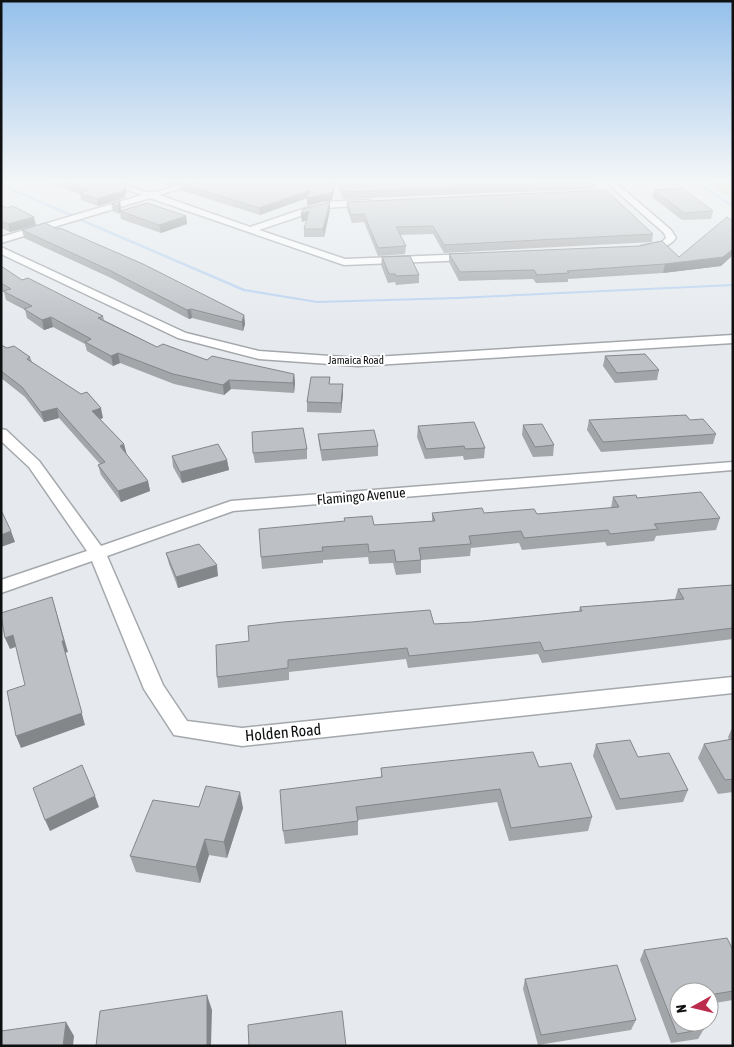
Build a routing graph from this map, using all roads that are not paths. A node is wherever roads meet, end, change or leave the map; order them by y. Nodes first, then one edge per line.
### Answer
1 (32, 231) edge
2 (252, 231) edge
3 (667, 231) edge
4 (1, 240) edge
5 (638, 249) edge
6 (1, 250) edge
7 (481, 256) edge
8 (733, 339) edge
9 (1, 433) edge
10 (733, 466) edge
11 (97, 553) junction
12 (1, 587) edge
13 (733, 685) edge

1 - 4 street
2 - 7 street
3 - 5 street
6 - 8 street, Jamaica Road
9 - 11 street, Holden Road
10 - 11 street, Flamingo Avenue
11 - 12 street, Flamingo Avenue
11 - 13 street, Holden Road

